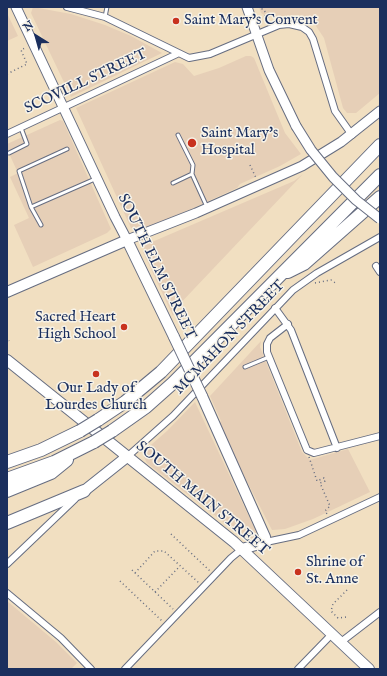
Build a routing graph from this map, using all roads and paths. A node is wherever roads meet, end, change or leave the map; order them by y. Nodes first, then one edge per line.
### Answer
1 (16, 7) edge
2 (67, 7) edge
3 (107, 7) edge
4 (247, 7) edge
5 (265, 7) edge
6 (264, 16) dead end
7 (105, 17) junction
8 (256, 35) junction
9 (25, 48) dead end
10 (177, 54) junction
11 (20, 64) dead end
12 (21, 67) junction
13 (7, 74) edge
14 (64, 107) junction
15 (380, 111) edge
16 (21, 128) junction
17 (7, 134) edge
18 (178, 135) dead end
19 (352, 135) junction
20 (380, 145) edge
21 (67, 149) dead end
22 (9, 153) dead end
23 (250, 165) dead end
24 (192, 174) junction
25 (380, 175) edge
26 (97, 178) junction
27 (173, 183) dead end
28 (260, 186) junction
29 (380, 197) edge
30 (31, 207) junction
31 (207, 208) junction
32 (380, 219) edge
33 (41, 225) dead end
34 (380, 237) edge
35 (127, 240) junction
36 (278, 277) junction
37 (314, 282) dead end
38 (337, 284) dead end
39 (7, 292) edge
40 (275, 308) junction
41 (288, 324) junction
42 (7, 337) edge
43 (9, 341) dead end
44 (269, 357) junction
45 (7, 360) edge
46 (245, 367) dead end
47 (380, 436) edge
48 (337, 448) junction
49 (41, 450) junction
50 (309, 451) junction
51 (7, 453) edge
52 (72, 454) junction
53 (128, 456) junction
54 (7, 462) edge
55 (7, 479) edge
56 (7, 491) edge
57 (84, 491) junction
58 (380, 497) edge
59 (330, 520) junction
60 (7, 523) edge
61 (171, 534) dead end
62 (266, 542) junction
63 (242, 549) junction
64 (7, 564) edge
65 (180, 566) junction
66 (132, 570) dead end
67 (135, 573) junction
68 (214, 575) junction
69 (120, 581) dead end
70 (203, 587) junction
71 (347, 590) dead end
72 (155, 592) junction
73 (7, 593) edge
74 (380, 612) edge
75 (178, 613) junction
76 (347, 617) dead end
77 (166, 625) junction
78 (332, 634) junction
79 (341, 642) junction
80 (90, 669) edge
81 (125, 669) edge
82 (298, 669) edge
83 (369, 669) edge

1 - 14 main road, SOUTH ELM STREET
2 - 7 street
3 - 7 lane
4 - 8 main road
5 - 6 path
7 - 10 street
8 - 10 street
8 - 19 street
8 - 32 main road, bridge
9 - 12 path
10 - 14 street, SCOVILL STREET
11 - 12 path
12 - 13 path
14 - 16 street, SCOVILL STREET
14 - 26 main road, SOUTH ELM STREET
15 - 19 main road
16 - 17 street, SCOVILL STREET
16 - 22 lane
18 - 24 lane
19 - 28 main road
20 - 49 highway, bridge
21 - 30 lane
23 - 28 path
24 - 27 lane
24 - 31 lane
25 - 36 highway
26 - 30 lane
26 - 35 main road, SOUTH ELM STREET
28 - 31 main road
29 - 36 highway
30 - 33 lane
31 - 35 main road
34 - 40 street, MCMAHON STREET
35 - 39 main road
35 - 62 main road, SOUTH ELM STREET, bridge
36 - 52 highway, bridge
37 - 38 path
40 - 41 street
40 - 53 street, MCMAHON STREET
41 - 44 street
41 - 48 street
42 - 43 path
44 - 46 lane
44 - 50 street
45 - 53 main road, SOUTH MAIN STREET
47 - 48 street
48 - 50 street
49 - 51 highway
49 - 54 highway
50 - 59 path
52 - 55 highway
52 - 56 highway
53 - 57 main road
53 - 63 main road, SOUTH MAIN STREET
57 - 60 highway
57 - 64 street
58 - 59 street
59 - 62 street
61 - 68 path
62 - 63 main road
63 - 68 street
63 - 78 main road, SOUTH MAIN STREET
65 - 67 path
65 - 70 path
65 - 72 path
66 - 67 path
67 - 72 path
68 - 70 street
69 - 77 path
70 - 75 street
71 - 76 path
72 - 75 path
73 - 80 street
74 - 79 street
75 - 77 street
77 - 81 street
78 - 79 main road, SOUTH MAIN STREET
78 - 82 street
79 - 83 main road, SOUTH MAIN STREET

